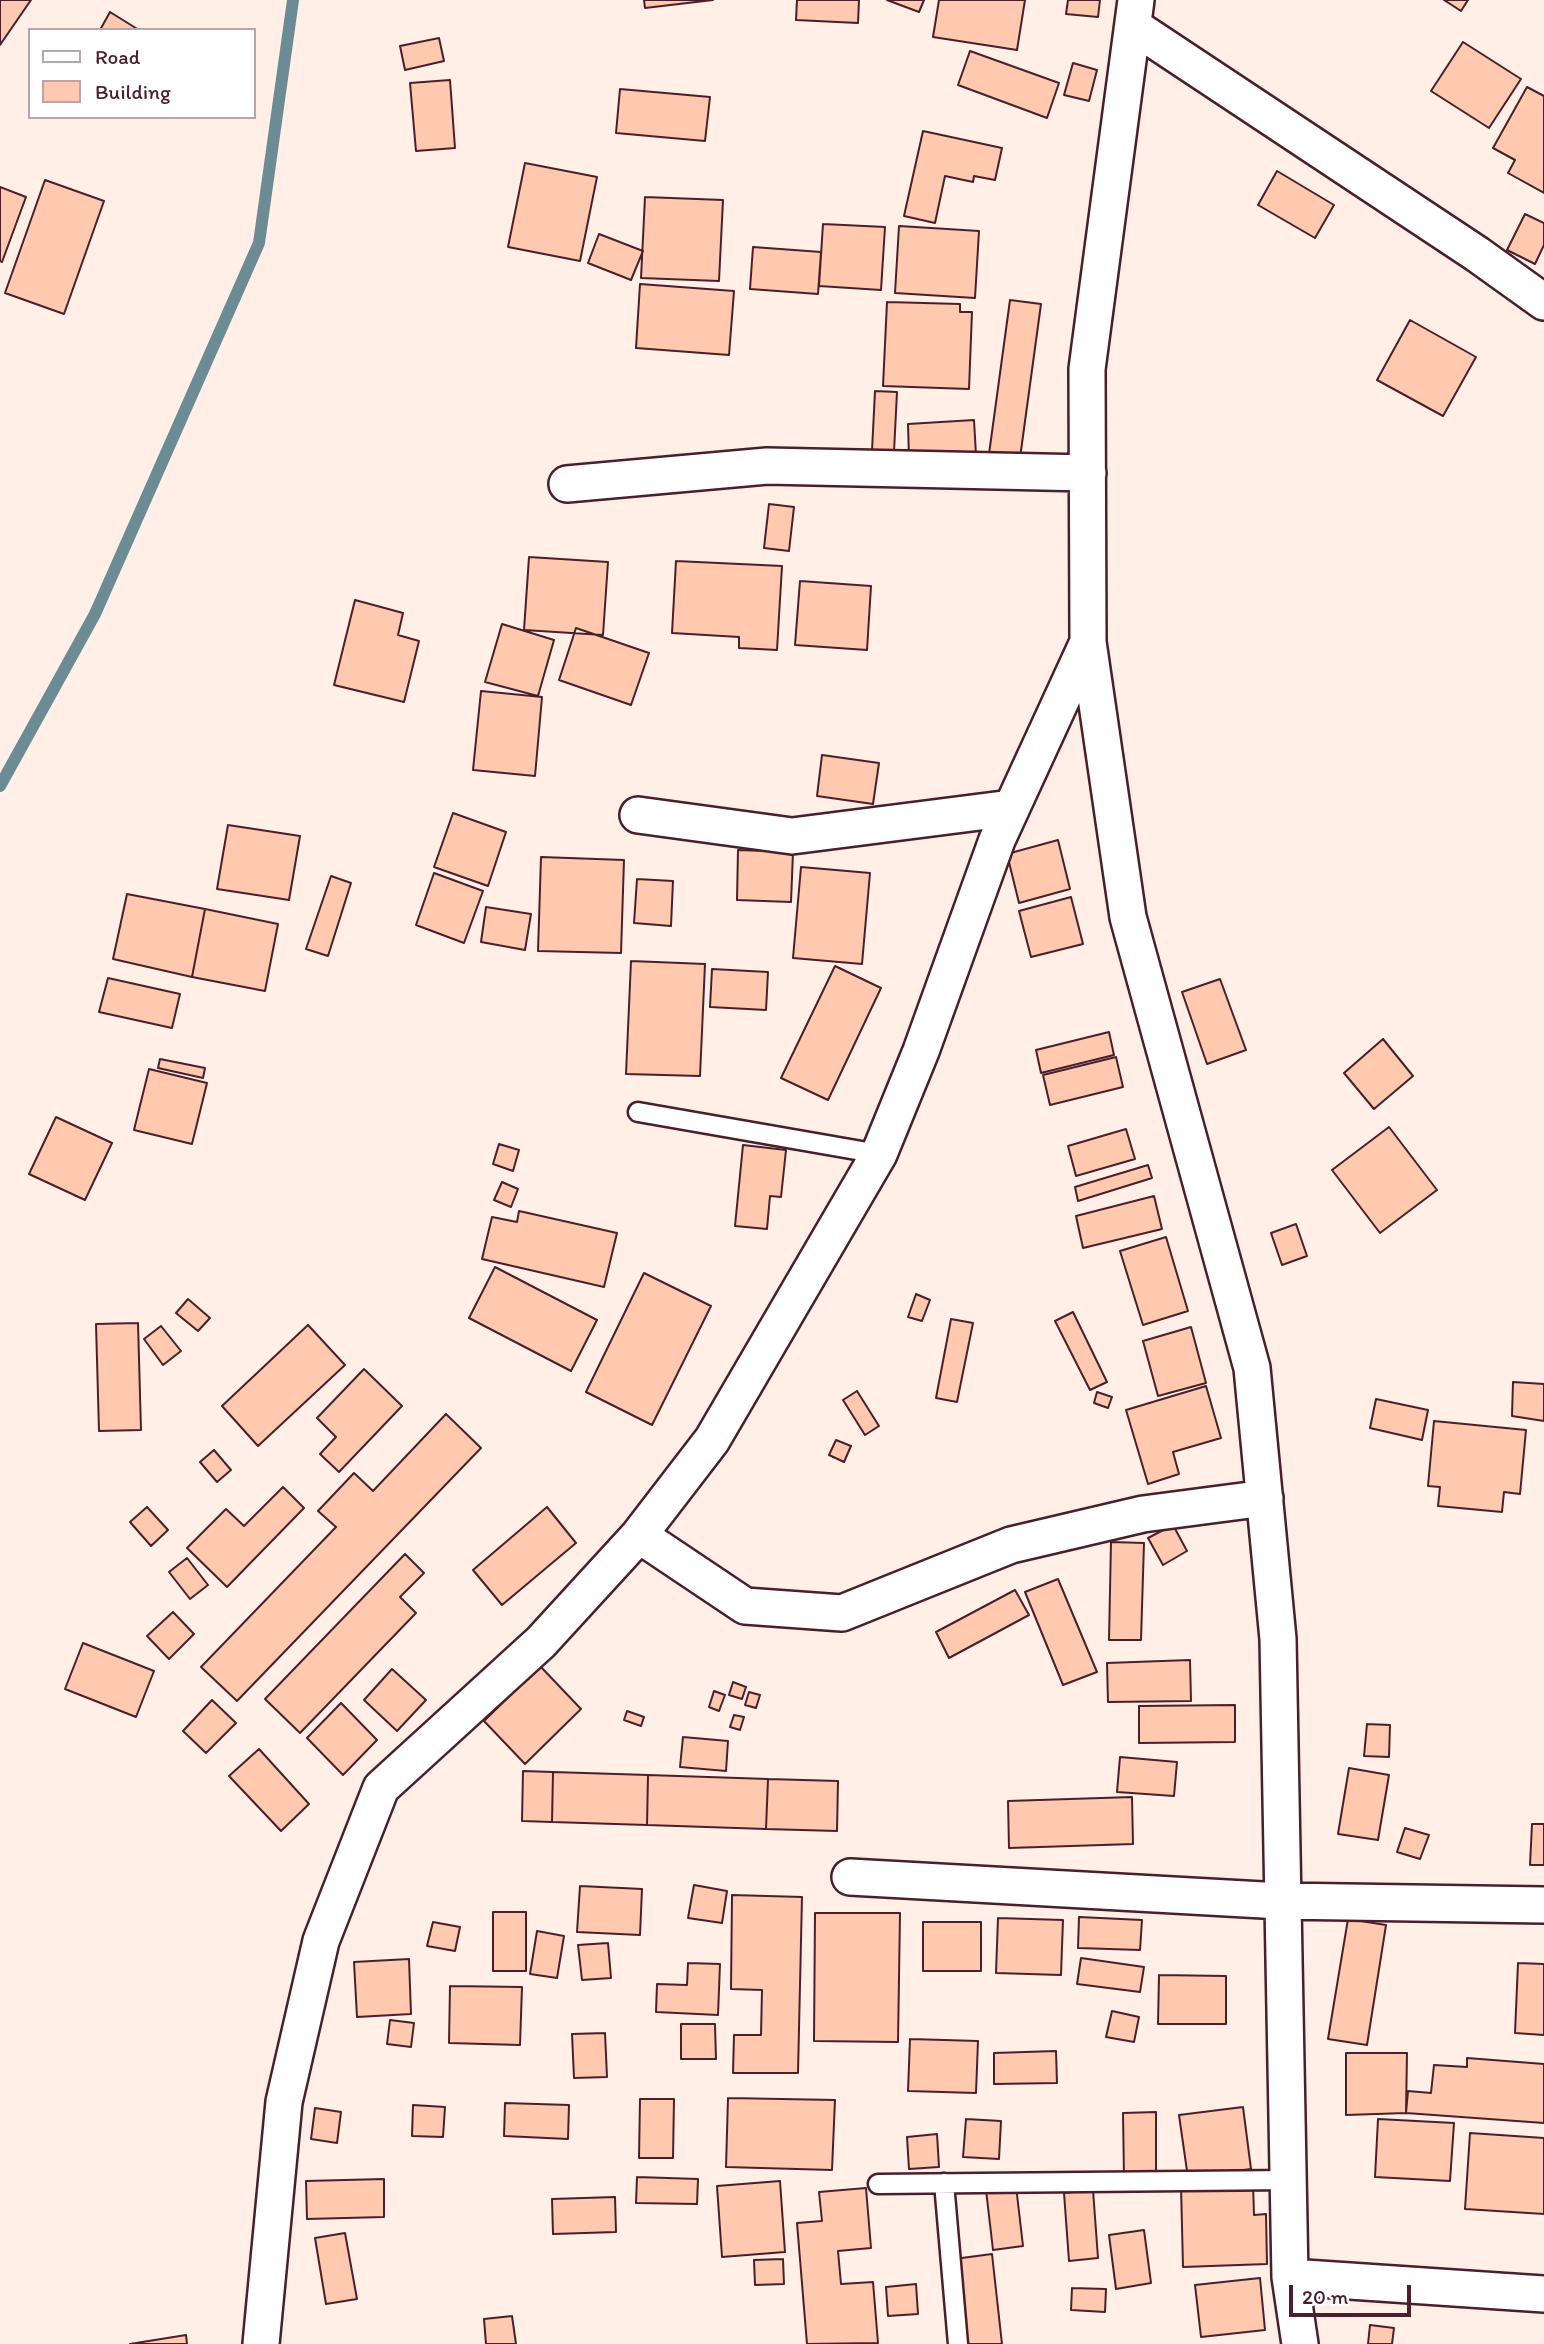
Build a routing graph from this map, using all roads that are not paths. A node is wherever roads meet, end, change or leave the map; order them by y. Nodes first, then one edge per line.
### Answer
1 (1134, 13) edge
2 (1544, 302) edge
3 (1087, 473) junction
4 (567, 484) dead end
5 (1088, 642) junction
6 (1011, 808) junction
7 (638, 815) dead end
8 (638, 1112) dead end
9 (879, 1154) junction
10 (1265, 1498) junction
11 (639, 1535) junction
12 (850, 1877) dead end
13 (1281, 1901) junction
14 (1544, 1905) edge
15 (1289, 2180) junction
16 (944, 2183) junction
17 (878, 2184) dead end
18 (1290, 2277) junction
19 (1544, 2294) edge
20 (261, 2344) edge
21 (958, 2344) edge
22 (1300, 2344) edge

1 - 2 street
1 - 3 street
3 - 4 street
3 - 5 street
5 - 6 street
5 - 10 street
6 - 7 street
6 - 9 street
8 - 9 lane
9 - 11 street
10 - 11 street
10 - 13 street
11 - 20 street
12 - 13 street
13 - 14 street
13 - 15 street
15 - 16 lane
15 - 18 street
16 - 17 lane
16 - 21 lane
18 - 19 street
18 - 22 street

